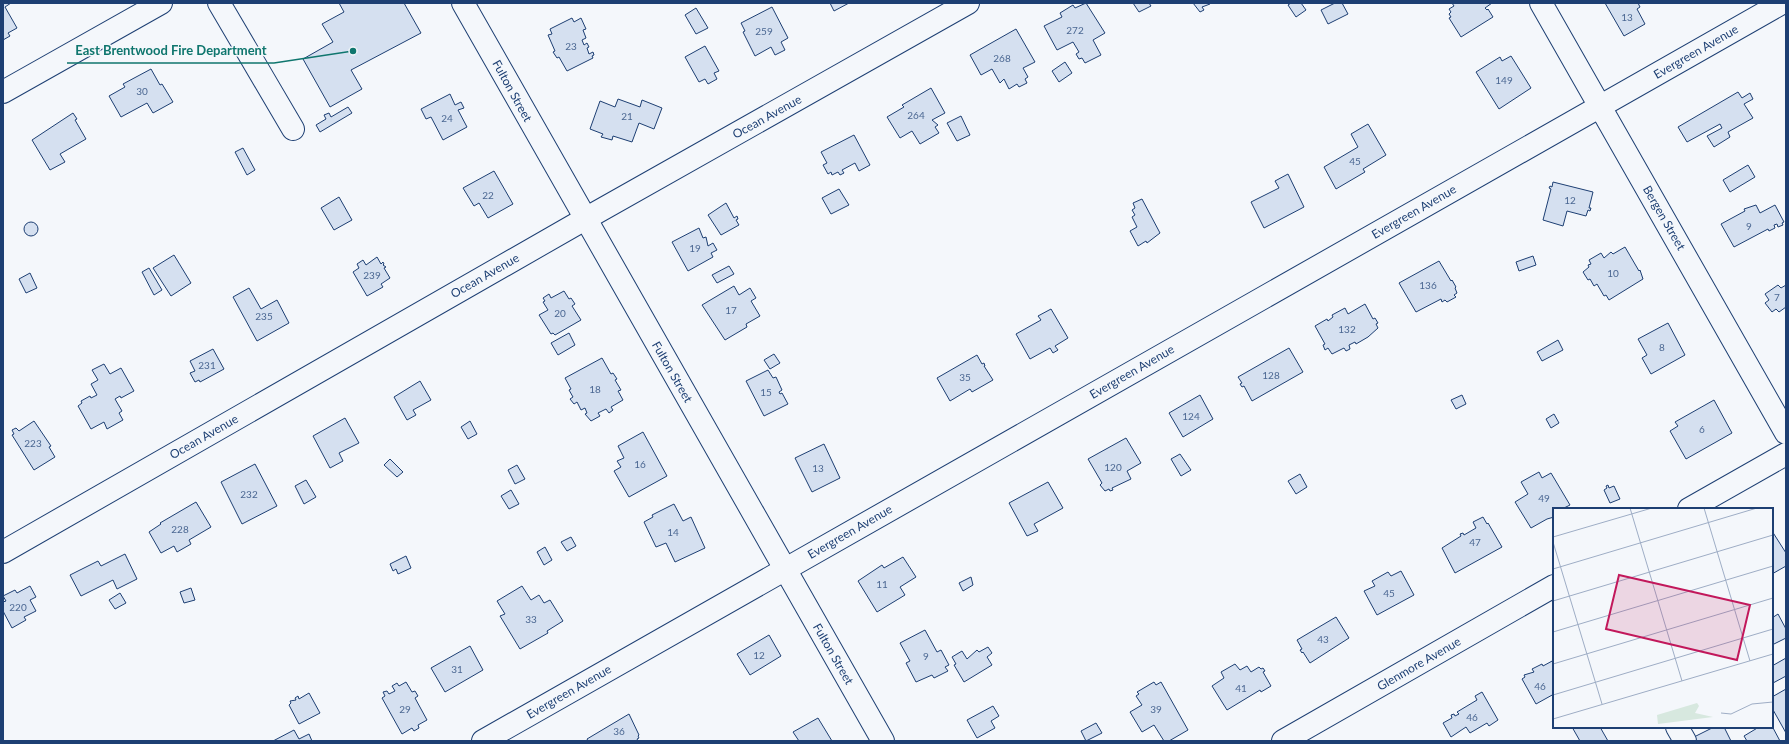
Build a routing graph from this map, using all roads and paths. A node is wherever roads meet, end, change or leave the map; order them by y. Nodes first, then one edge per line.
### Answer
1 (161, 3) edge
2 (219, 3) edge
3 (463, 3) edge
4 (968, 3) edge
5 (1541, 3) edge
6 (1782, 3) edge
7 (3, 92) edge
8 (1601, 106) junction
9 (293, 129) dead end
10 (585, 219) junction
11 (1786, 434) edge
12 (1786, 454) edge
13 (1691, 508) edge
14 (3, 552) edge
15 (784, 569) junction
16 (1553, 587) edge
17 (1678, 728) edge
18 (483, 741) edge
19 (883, 741) edge
20 (1283, 741) edge
21 (1685, 741) edge

1 - 7 street
2 - 9 street
3 - 10 street, Fulton Street
4 - 10 street, Ocean Avenue
5 - 8 street, Bergen Street
6 - 8 street, Evergreen Avenue
8 - 11 street, Bergen Street
8 - 15 street, Evergreen Avenue
10 - 14 street, Ocean Avenue
10 - 15 street, Fulton Street
12 - 13 street
15 - 18 street, Evergreen Avenue
15 - 19 street, Fulton Street
16 - 20 street, Glenmore Avenue
17 - 21 street

